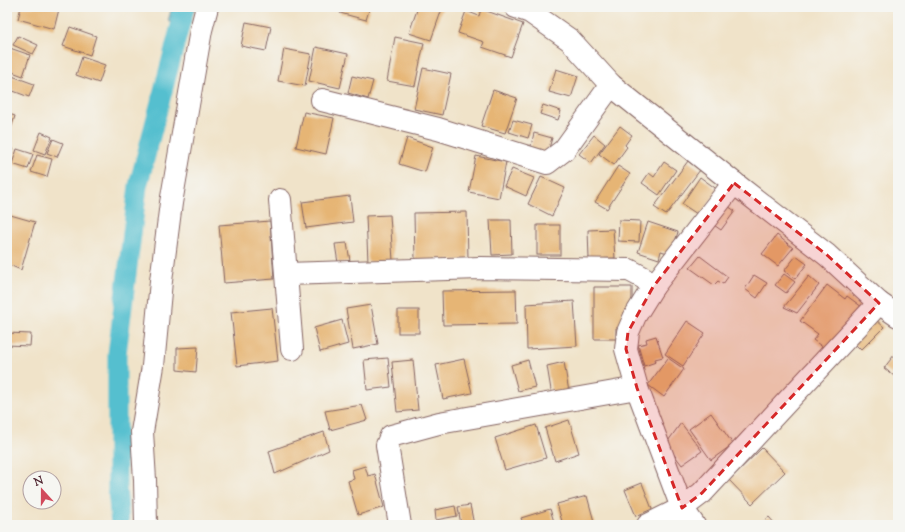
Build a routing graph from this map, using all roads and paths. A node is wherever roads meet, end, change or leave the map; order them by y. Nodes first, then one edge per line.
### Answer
1 (207, 7) edge
2 (516, 7) edge
3 (611, 85) junction
4 (322, 100) dead end
5 (734, 183) junction
6 (280, 200) dead end
7 (286, 274) junction
8 (653, 288) junction
9 (879, 303) junction
10 (898, 316) edge
11 (292, 349) dead end
12 (638, 388) junction
13 (688, 516) edge
14 (146, 525) edge
15 (400, 525) edge
16 (648, 525) edge

1 - 14 street
2 - 3 street
3 - 4 street
3 - 5 street
5 - 8 street
5 - 9 street
6 - 7 street
7 - 8 street
7 - 11 street
8 - 12 street
9 - 10 street
9 - 13 street
12 - 13 street
12 - 15 street
13 - 16 street

